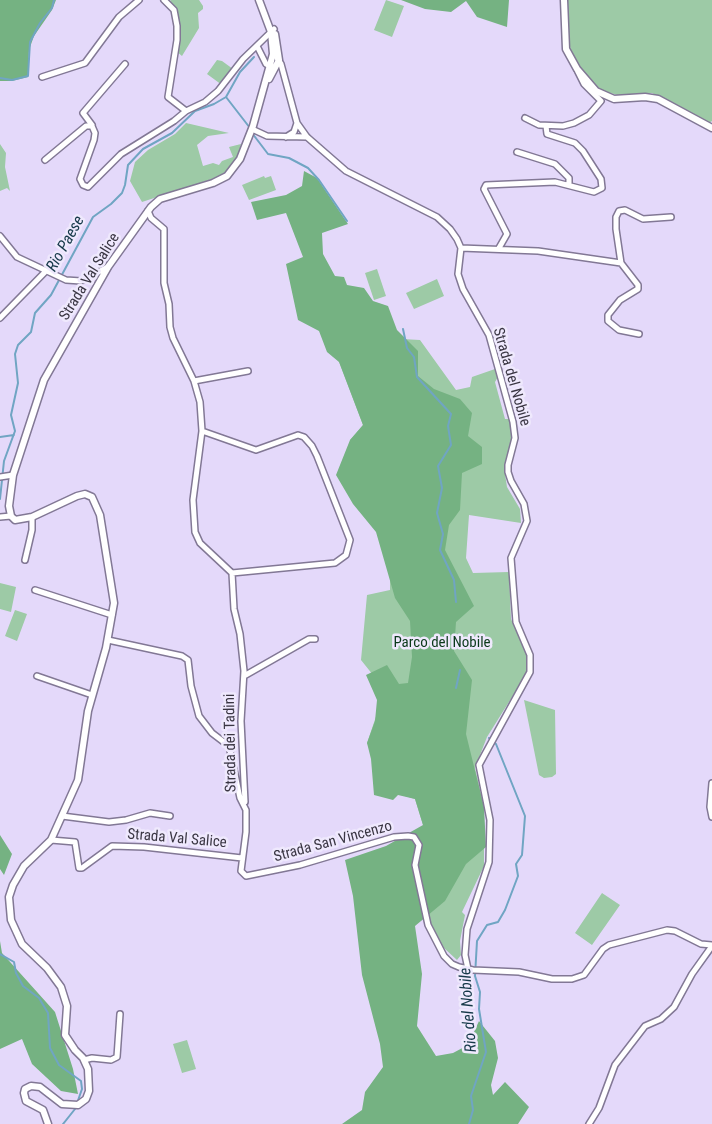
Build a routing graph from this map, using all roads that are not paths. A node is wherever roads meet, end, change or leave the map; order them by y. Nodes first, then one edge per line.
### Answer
1 (139, 0) edge
2 (164, 0) edge
3 (259, 0) edge
4 (263, 0) edge
5 (564, 0) edge
6 (272, 30) junction
7 (257, 46) junction
8 (273, 54) junction
9 (279, 60) junction
10 (125, 64) dead end
11 (270, 66) junction
12 (577, 69) junction
13 (42, 77) dead end
14 (266, 86) junction
15 (186, 111) junction
16 (525, 118) dead end
17 (297, 123) junction
18 (92, 126) junction
19 (546, 126) junction
20 (712, 128) edge
21 (252, 131) junction
22 (308, 137) junction
23 (284, 138) junction
24 (517, 152) dead end
25 (45, 160) dead end
26 (569, 185) junction
27 (148, 211) junction
28 (671, 217) dead end
29 (0, 236) edge
30 (461, 248) junction
31 (499, 248) junction
32 (621, 263) junction
33 (108, 267) junction
34 (46, 271) junction
35 (0, 318) edge
36 (639, 334) dead end
37 (248, 371) dead end
38 (194, 381) junction
39 (202, 431) junction
40 (13, 475) junction
41 (2, 476) edge
42 (11, 516) junction
43 (0, 517) edge
44 (32, 517) junction
45 (25, 560) dead end
46 (232, 573) junction
47 (35, 590) dead end
48 (112, 615) junction
49 (315, 639) dead end
50 (108, 640) junction
51 (37, 676) dead end
52 (244, 676) junction
53 (92, 695) junction
54 (712, 782) edge
55 (246, 810) junction
56 (62, 816) junction
57 (170, 816) dead end
58 (712, 817) edge
59 (51, 840) junction
60 (242, 858) junction
61 (712, 946) edge
62 (473, 970) junction
63 (120, 1014) dead end
64 (84, 1060) junction
65 (48, 1124) edge
66 (589, 1124) edge

1 - 13 street
2 - 15 street
3 - 6 street
4 - 6 street
5 - 12 street
6 - 7 street
6 - 8 street, Strada Val Salice
6 - 9 street
7 - 11 street
7 - 15 street
8 - 9 street
8 - 11 street, Strada Val Salice
9 - 14 street, Strada Val Salice
9 - 17 street
10 - 18 street
11 - 14 street, Strada Val Salice
12 - 19 street
12 - 20 street
14 - 21 street, Strada Val Salice
15 - 18 street
16 - 19 street
17 - 22 street
17 - 23 street
18 - 25 street
19 - 26 street
21 - 23 street
21 - 27 street, Strada Val Salice
22 - 23 street
22 - 30 street
24 - 26 street
26 - 31 street
27 - 33 street, Strada Val Salice
27 - 38 street
28 - 32 street
29 - 34 street
30 - 31 street
30 - 62 street, Strada del Nobile
31 - 32 street
32 - 36 street
33 - 34 street
33 - 40 street, Strada Val Salice
34 - 35 street
37 - 38 street
38 - 39 street
39 - 46 street
39 - 46 street
40 - 41 street
40 - 42 street, Strada Val Salice
42 - 43 street
42 - 44 street
44 - 45 street
44 - 48 street
46 - 52 street, Strada dei Tadini
47 - 48 street
48 - 50 street
49 - 52 street, Strada dei Tadini
50 - 53 street
50 - 55 street
51 - 53 street
52 - 55 street, Strada dei Tadini
53 - 56 street
54 - 58 street
55 - 60 street
56 - 57 street, Strada Val Salice
56 - 59 street
59 - 60 street, Strada Val Salice
59 - 64 street
60 - 62 street, Strada San Vincenzo
61 - 62 street, Strada San Vincenzo
61 - 66 street
63 - 64 street
64 - 65 street

